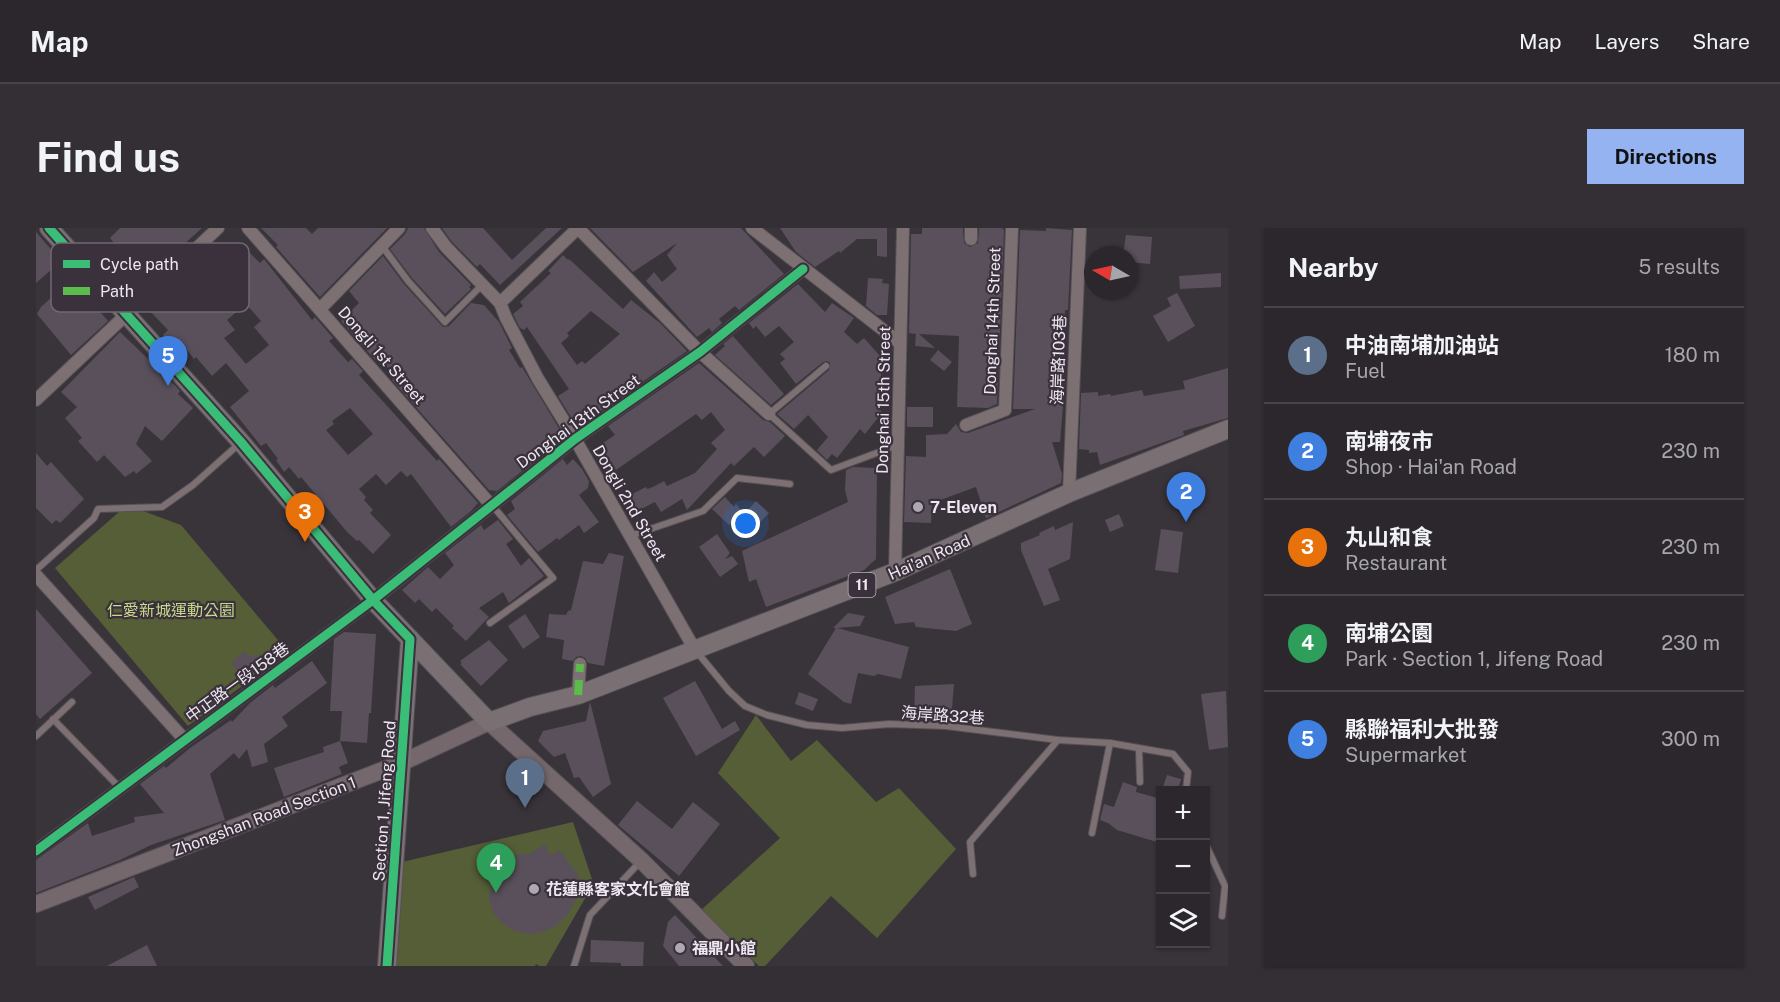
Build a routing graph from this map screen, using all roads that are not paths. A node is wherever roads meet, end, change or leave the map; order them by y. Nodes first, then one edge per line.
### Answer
1 (49, 228) edge
2 (218, 228) edge
3 (248, 228) edge
4 (399, 228) edge
5 (432, 228) edge
6 (578, 228) edge
7 (752, 228) edge
8 (903, 228) edge
9 (1012, 228) edge
10 (1080, 228) edge
11 (63, 243) edge
12 (202, 243) edge
13 (382, 246) junction
14 (803, 269) junction
15 (483, 284) junction
16 (500, 303) junction
17 (320, 309) junction
18 (127, 312) joint
19 (900, 343) junction
20 (700, 352) junction
21 (826, 366) dead end
22 (36, 400) edge
23 (769, 414) junction
24 (966, 425) dead end
25 (1228, 429) edge
26 (575, 440) junction
27 (241, 441) junction
28 (898, 445) junction
29 (790, 484) dead end
30 (1069, 493) junction
31 (491, 505) junction
32 (630, 536) junction
33 (36, 570) edge
34 (895, 572) junction
35 (36, 575) edge
36 (373, 600) junction
37 (490, 623) dead end
38 (410, 639) junction
39 (694, 650) junction
40 (580, 664) dead end
41 (578, 695) junction
42 (72, 702) dead end
43 (53, 719) junction
44 (489, 722) junction
45 (37, 734) edge
46 (184, 739) junction
47 (1058, 740) junction
48 (1110, 743) junction
49 (1139, 749) junction
50 (401, 763) junction
51 (1140, 782) dead end
52 (1186, 786) edge
53 (120, 788) junction
54 (1092, 833) dead end
55 (36, 851) edge
56 (1210, 854) edge
57 (642, 861) junction
58 (973, 874) dead end
59 (36, 904) edge
60 (1222, 916) dead end
61 (387, 966) edge
62 (574, 966) edge
63 (746, 966) edge

1 - 11 main road
2 - 12 street
3 - 17 street, Dongli 1st Street
4 - 13 street
5 - 15 street, Dongli 2nd Street
6 - 16 street
6 - 20 street
7 - 14 street
8 - 19 street, Donghai 15th Street
9 - 24 street, Donghai 14th Street
10 - 30 street, 海岸路103巷
13 - 15 lane
13 - 17 street
14 - 19 street
14 - 20 street, Donghai 13th Street
15 - 16 street, Dongli 2nd Street
16 - 26 street, Dongli 2nd Street
17 - 31 street, Dongli 1st Street
18 - 22 street
18 - 27 main road
19 - 28 street, Donghai 15th Street
20 - 23 street
20 - 26 street, Donghai 13th Street
21 - 23 lane
23 - 28 lane
25 - 30 main road, Hai'an Road / 11
26 - 31 street, Donghai 13th Street
26 - 32 street, Dongli 2nd Street
27 - 33 lane
27 - 36 main road
28 - 34 street, Donghai 15th Street
29 - 32 lane
30 - 34 main road, Hai'an Road / 11
31 - 36 street, Donghai 13th Street
31 - 37 lane
32 - 39 street, Dongli 2nd Street
34 - 39 main road, Hai'an Road / 11
35 - 46 street
36 - 38 main road
36 - 46 street, 中正路一段158巷
38 - 44 main road
38 - 50 main road, Section 1, Jifeng Road
39 - 41 main road, Hai'an Road / 11
39 - 47 lane, 海岸路32巷
40 - 41 street
41 - 44 main road, Hai'an Road / 11
42 - 43 lane
43 - 45 lane
43 - 53 lane
44 - 50 street, Zhongshan Road Section 1
44 - 57 street
46 - 53 street, 中正路一段158巷
47 - 48 lane, 海岸路32巷
47 - 58 lane
48 - 49 lane, 海岸路32巷
48 - 54 lane
49 - 51 lane
49 - 52 lane, 海岸路32巷
50 - 59 street, Zhongshan Road Section 1
50 - 61 main road, Section 1, Jifeng Road
53 - 55 street, 中正路一段158巷
56 - 60 lane
57 - 62 lane
57 - 63 street

